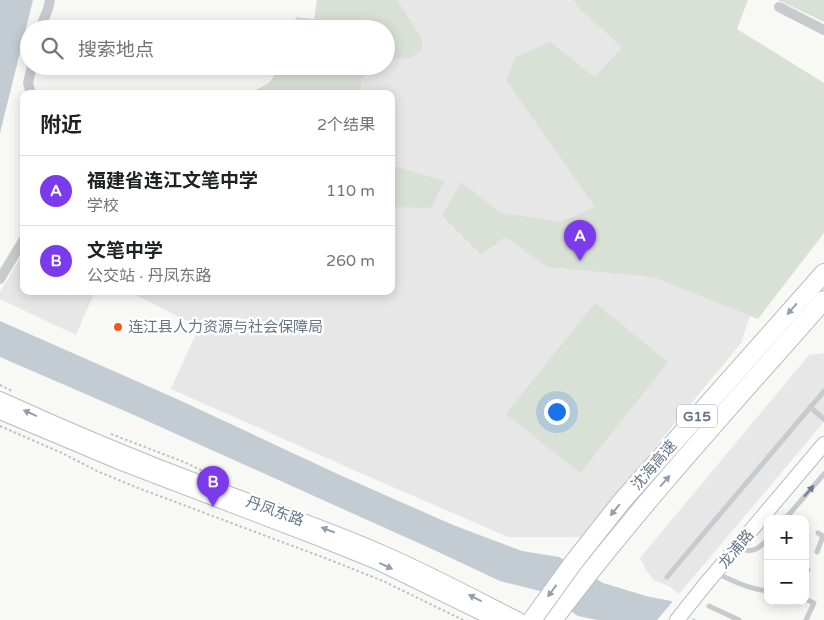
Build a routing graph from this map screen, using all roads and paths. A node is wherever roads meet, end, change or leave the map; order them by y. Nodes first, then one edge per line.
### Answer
1 (50, 0) edge
2 (779, 7) dead end
3 (44, 20) edge
4 (824, 30) edge
5 (30, 75) edge
6 (30, 90) edge
7 (20, 246) edge
8 (824, 272) edge
9 (0, 279) edge
10 (824, 300) edge
11 (824, 391) edge
12 (0, 399) edge
13 (810, 407) junction
14 (0, 412) edge
15 (824, 419) edge
16 (0, 426) edge
17 (824, 444) edge
18 (824, 475) edge
19 (789, 515) edge
20 (818, 533) dead end
21 (764, 543) edge
22 (737, 547) junction
23 (816, 552) dead end
24 (716, 573) junction
25 (667, 577) dead end
26 (764, 591) edge
27 (809, 601) edge
28 (709, 606) dead end
29 (463, 620) edge
30 (496, 620) edge
31 (519, 620) edge
32 (532, 620) edge
33 (553, 620) edge
34 (677, 620) edge
35 (739, 620) edge
36 (806, 620) edge

1 - 3 street
2 - 4 street
5 - 6 street
7 - 9 street
8 -> 32 highway, 沈海高速 / G15, bridge
33 -> 10 highway, 沈海高速 / G15
11 - 13 lane
31 -> 12 main road, 丹凤东路
13 - 15 lane
13 - 25 lane
14 -> 30 main road, 丹凤东路
16 - 29 path
17 - 22 main road, 龙浦路
19 -> 18 lane
20 - 23 lane
21 - 22 lane
22 - 24 main road, 龙浦路
24 - 26 lane
24 - 34 main road, 龙浦路
27 - 36 lane
28 - 35 lane

